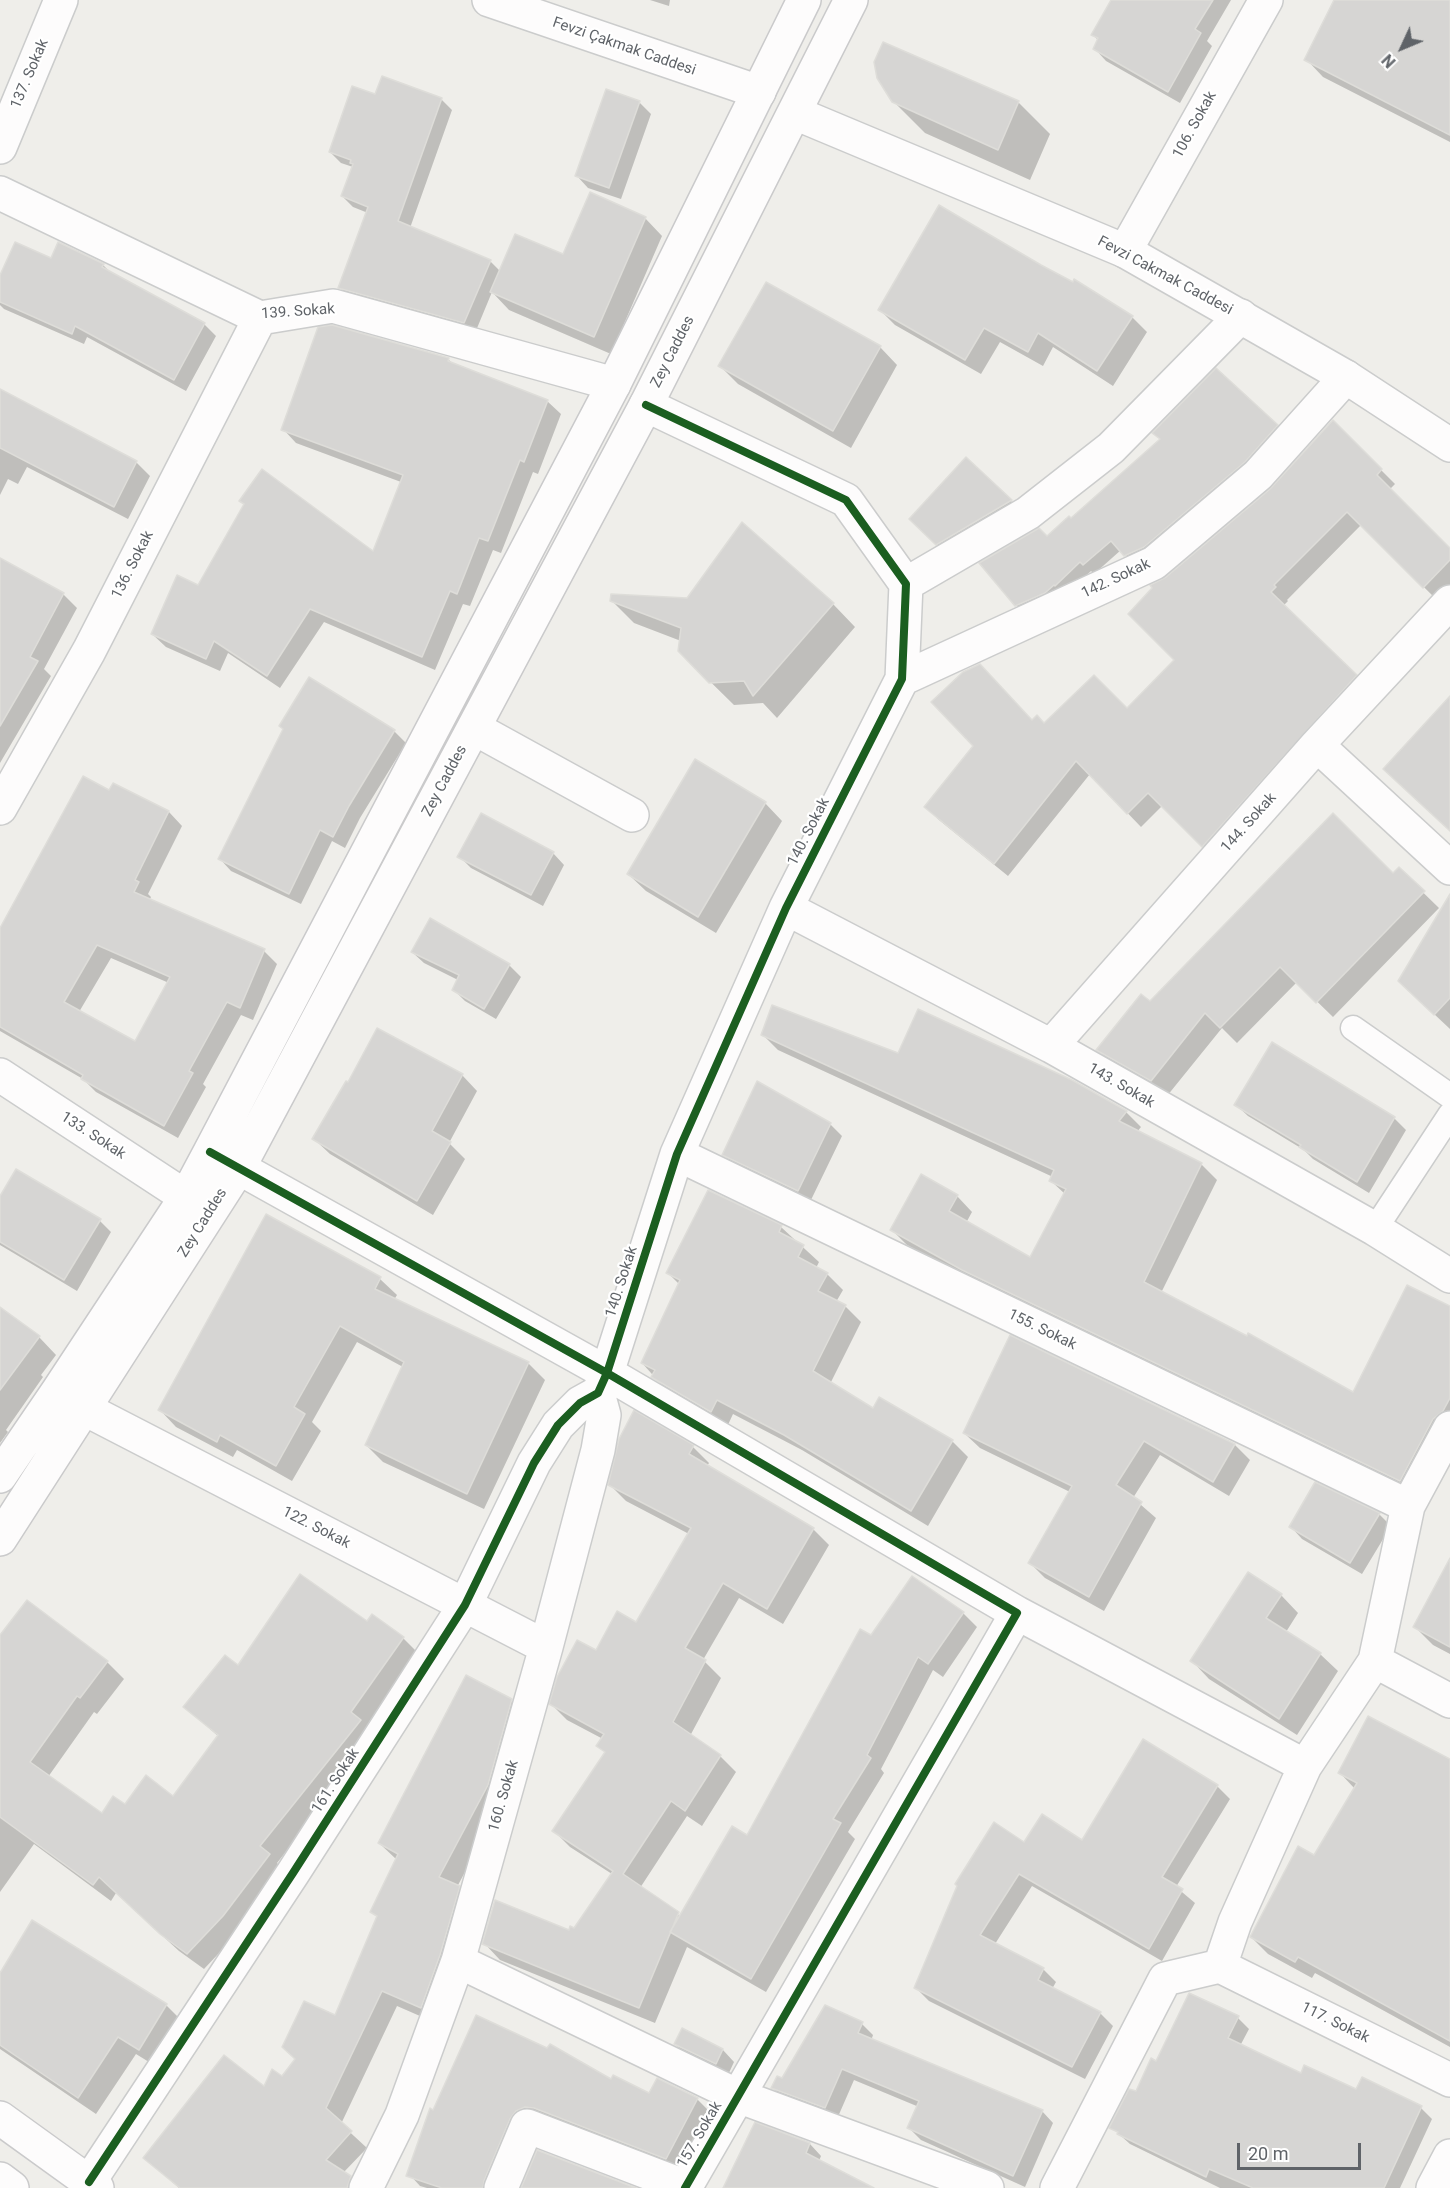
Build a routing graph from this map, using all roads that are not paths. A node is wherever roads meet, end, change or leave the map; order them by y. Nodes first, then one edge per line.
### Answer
1 (61, 0) edge
2 (489, 0) edge
3 (804, 0) edge
4 (851, 0) edge
5 (1266, 0) edge
6 (759, 92) junction
7 (795, 113) junction
8 (0, 147) edge
9 (0, 193) edge
10 (1125, 251) junction
11 (1241, 316) junction
12 (260, 318) junction
13 (1346, 377) junction
14 (614, 384) junction
15 (646, 405) junction
16 (1450, 446) edge
17 (906, 584) junction
18 (1450, 603) edge
19 (902, 679) junction
20 (474, 728) junction
21 (1317, 745) junction
22 (0, 808) edge
23 (632, 815) dead end
24 (1450, 868) edge
25 (786, 908) junction
26 (1353, 1028) dead end
27 (1051, 1046) junction
28 (0, 1075) edge
29 (1450, 1096) edge
30 (1450, 1115) edge
31 (210, 1152) junction
32 (677, 1154) junction
33 (238, 1169) junction
34 (186, 1197) junction
35 (1374, 1229) junction
36 (1450, 1276) edge
37 (602, 1383) junction
38 (85, 1409) junction
39 (1450, 1428) edge
40 (0, 1476) edge
41 (1408, 1506) junction
42 (0, 1539) edge
43 (465, 1605) junction
44 (1017, 1613) junction
45 (546, 1647) junction
46 (1376, 1661) junction
47 (1450, 1701) edge
48 (1305, 1766) junction
49 (458, 1961) junction
50 (1220, 1966) junction
51 (1450, 2079) edge
52 (738, 2096) junction
53 (0, 2118) edge
54 (1450, 2156) edge
55 (0, 2179) edge
56 (93, 2185) edge
57 (12, 2188) edge
58 (366, 2188) edge
59 (501, 2188) edge
60 (685, 2188) edge
61 (987, 2188) edge
62 (1058, 2188) edge
63 (1433, 2188) edge

1 - 8 street, 137. Sokak
2 - 6 street, Fevzi Çakmak Caddesi
3 - 6 street, Zey Caddes
4 - 7 street, Zey Caddes
5 - 10 street, 106. Sokak
6 - 14 street, Zey Caddes
7 - 10 street, Fevzi Cakmak Caddesi
7 - 15 street, Zey Caddes
9 - 12 street, 139. Sokak
10 - 11 street, Fevzi Cakmak Caddesi
11 - 13 street, Fevzi Cakmak Caddesi
11 - 17 street
12 - 14 street, 139. Sokak
12 - 22 street, 136. Sokak
13 - 16 street, Fevzi Cakmak Caddesi
13 - 19 street, 142. Sokak
14 - 31 street, Zey Caddes
15 - 17 street
15 - 20 street, Zey Caddes
17 - 19 street, 140. Sokak
18 - 21 street, 144. Sokak
19 - 25 street, 140. Sokak
20 - 23 street
20 - 33 street, Zey Caddes
21 - 24 street
21 - 27 street, 144. Sokak
25 - 27 street, 143. Sokak
25 - 32 street, 140. Sokak
26 - 29 lane
27 - 35 street, 143. Sokak
28 - 34 street, 133. Sokak
30 - 35 lane
31 - 33 street
31 - 34 street, Zey Caddes
32 - 37 street, 140. Sokak
32 - 41 street, 155. Sokak
33 - 37 street
33 - 38 street, Zey Caddes
34 - 40 street, Zey Caddes
35 - 36 street, 143. Sokak
37 - 43 street, 161. Sokak
37 - 44 street
37 - 45 street, 160. Sokak
38 - 42 street, Zey Caddes
38 - 43 street, 122. Sokak
39 - 41 street
41 - 46 street
43 - 45 street, 122. Sokak
43 - 56 street, 161. Sokak
44 - 48 street
44 - 52 street, 157. Sokak
45 - 49 street, 160. Sokak
46 - 47 street
46 - 48 street
48 - 50 street
49 - 52 street
49 - 58 street, 160. Sokak
50 - 51 street, 117. Sokak
50 - 62 street
52 - 60 street, 157. Sokak
52 - 61 street
53 - 56 street
54 - 63 street
55 - 57 street
59 - 60 street

